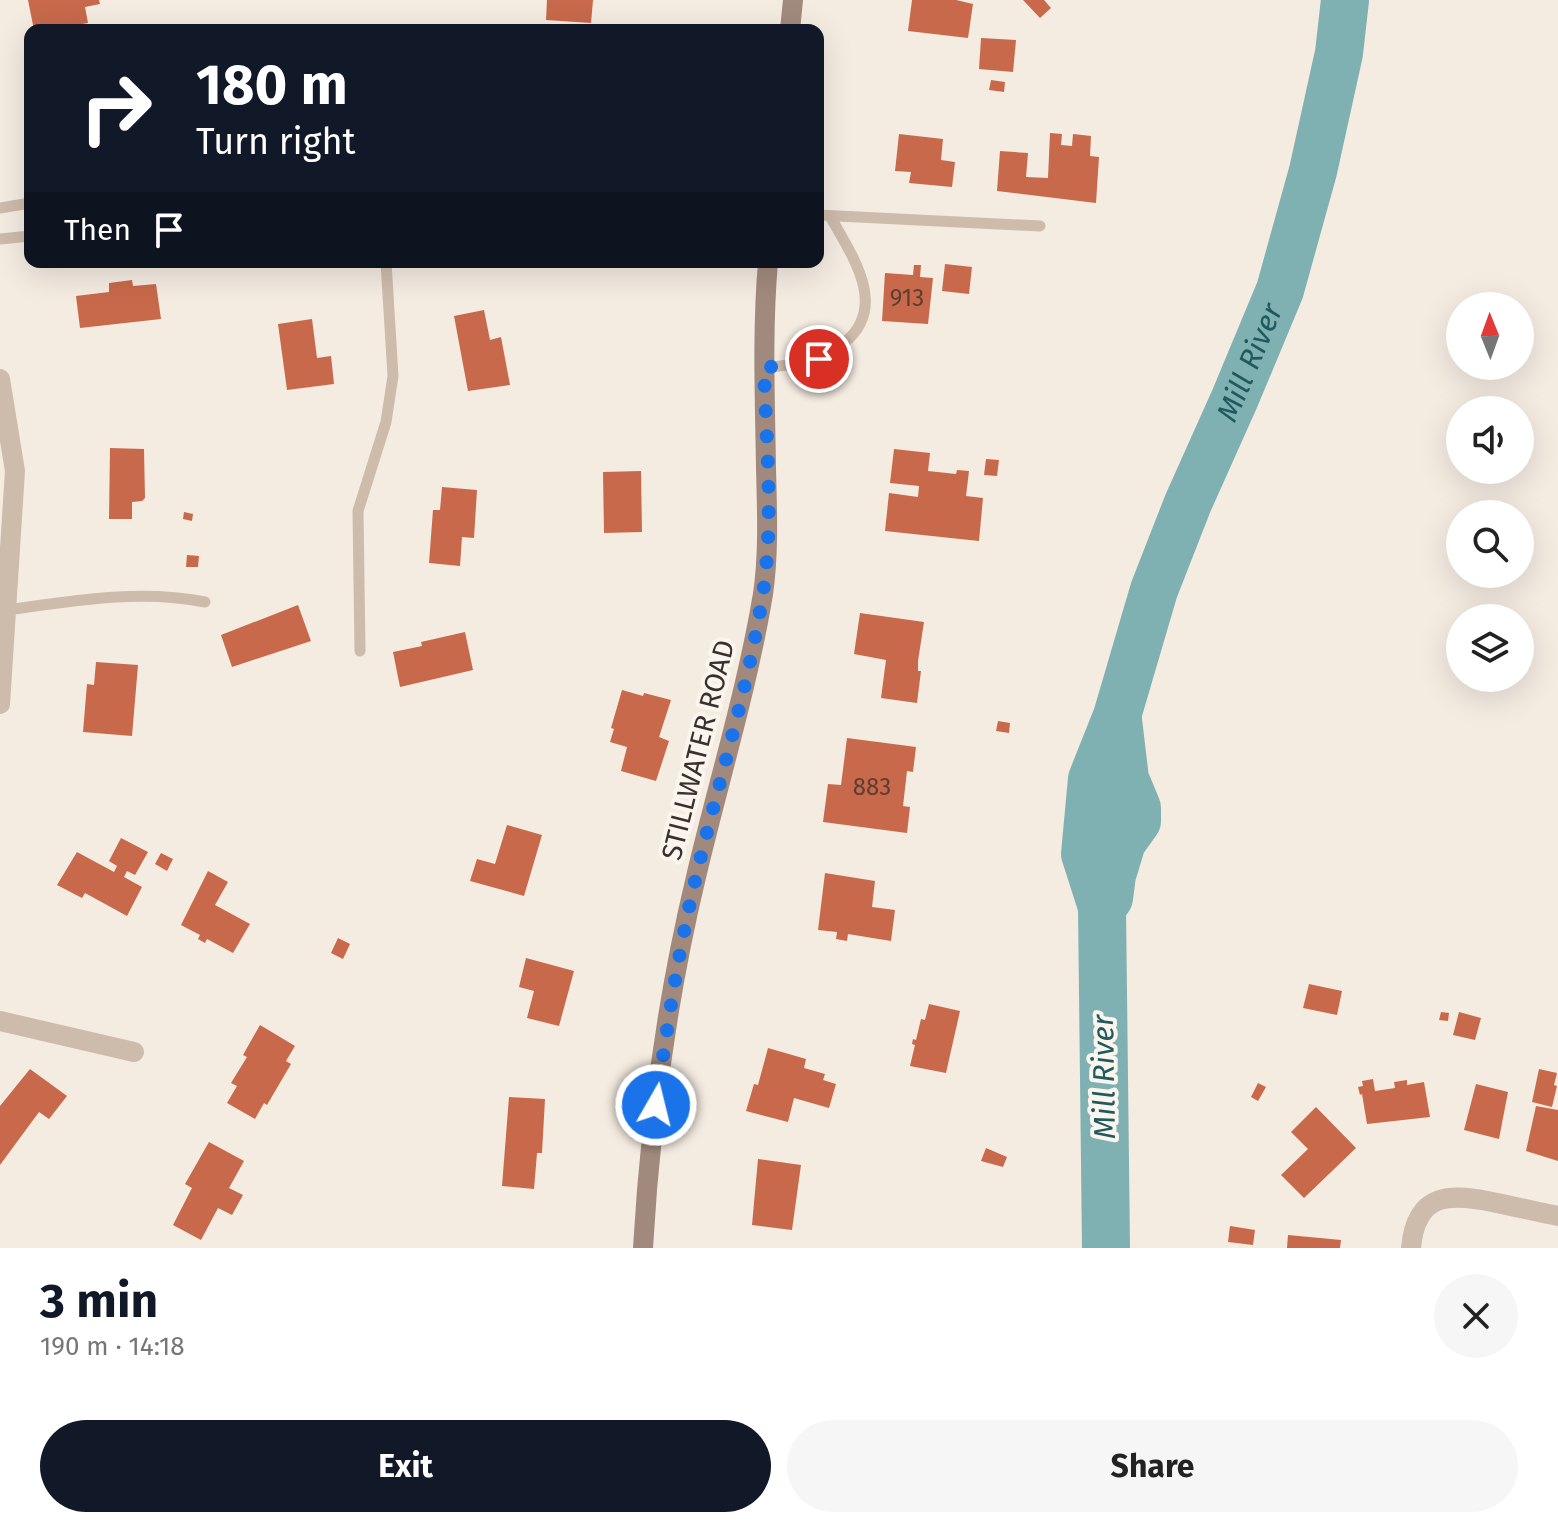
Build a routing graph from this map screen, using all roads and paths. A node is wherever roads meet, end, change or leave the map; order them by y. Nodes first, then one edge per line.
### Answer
1 (793, 0) edge
2 (791, 24) edge
3 (24, 204) edge
4 (0, 208) edge
5 (824, 216) edge
6 (1040, 226) dead end
7 (24, 237) edge
8 (0, 239) edge
9 (386, 268) edge
10 (768, 268) edge
11 (764, 368) junction
12 (0, 379) edge
13 (205, 602) dead end
14 (7, 610) junction
15 (360, 651) dead end
16 (0, 704) edge
17 (0, 1021) edge
18 (134, 1052) dead end
19 (1558, 1216) edge
20 (643, 1248) edge
21 (1411, 1248) edge

1 - 2 main road
3 - 4 lane
5 - 6 lane
5 - 11 lane
7 - 8 lane
9 - 15 lane
10 - 11 main road, STILLWATER ROAD
11 - 20 main road, STILLWATER ROAD
12 - 14 street
13 - 14 lane
14 - 16 street
17 - 18 street
19 - 21 street

